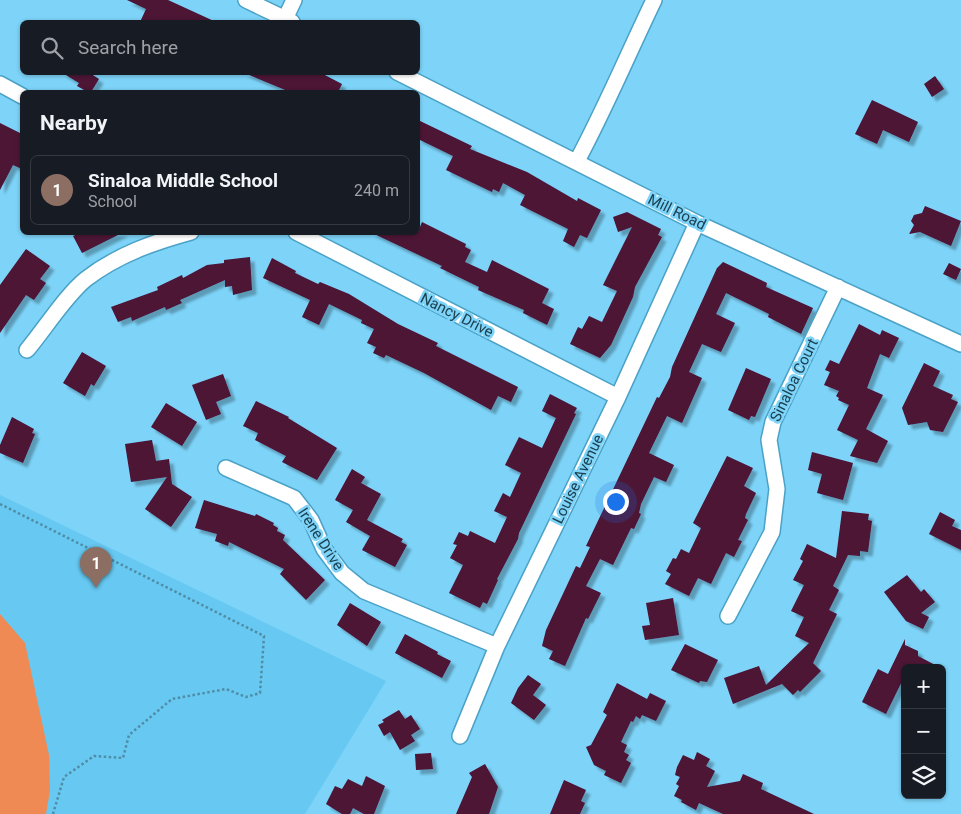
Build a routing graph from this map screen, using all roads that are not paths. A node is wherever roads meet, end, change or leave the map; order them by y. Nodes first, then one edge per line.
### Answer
1 (246, 0) edge
2 (294, 0) edge
3 (654, 0) edge
4 (287, 20) edge
5 (289, 20) edge
6 (404, 75) edge
7 (0, 84) edge
8 (20, 95) edge
9 (577, 161) junction
10 (697, 222) junction
11 (166, 235) edge
12 (302, 235) edge
13 (149, 237) edge
14 (838, 287) junction
15 (961, 344) edge
16 (27, 350) dead end
17 (618, 397) junction
18 (226, 468) dead end
19 (728, 616) dead end
20 (497, 646) junction
21 (460, 736) dead end

1 - 4 street
2 - 5 street
3 - 9 street
6 - 9 street, Mill Road
7 - 8 street
9 - 10 street, Mill Road
10 - 14 street, Mill Road
10 - 17 street, Louise Avenue
11 - 13 street
12 - 17 street, Nancy Drive
13 - 16 street
14 - 15 street, Mill Road
14 - 19 street, Sinaloa Court
17 - 20 street, Louise Avenue
18 - 20 street, Irene Drive
20 - 21 street, Louise Avenue

